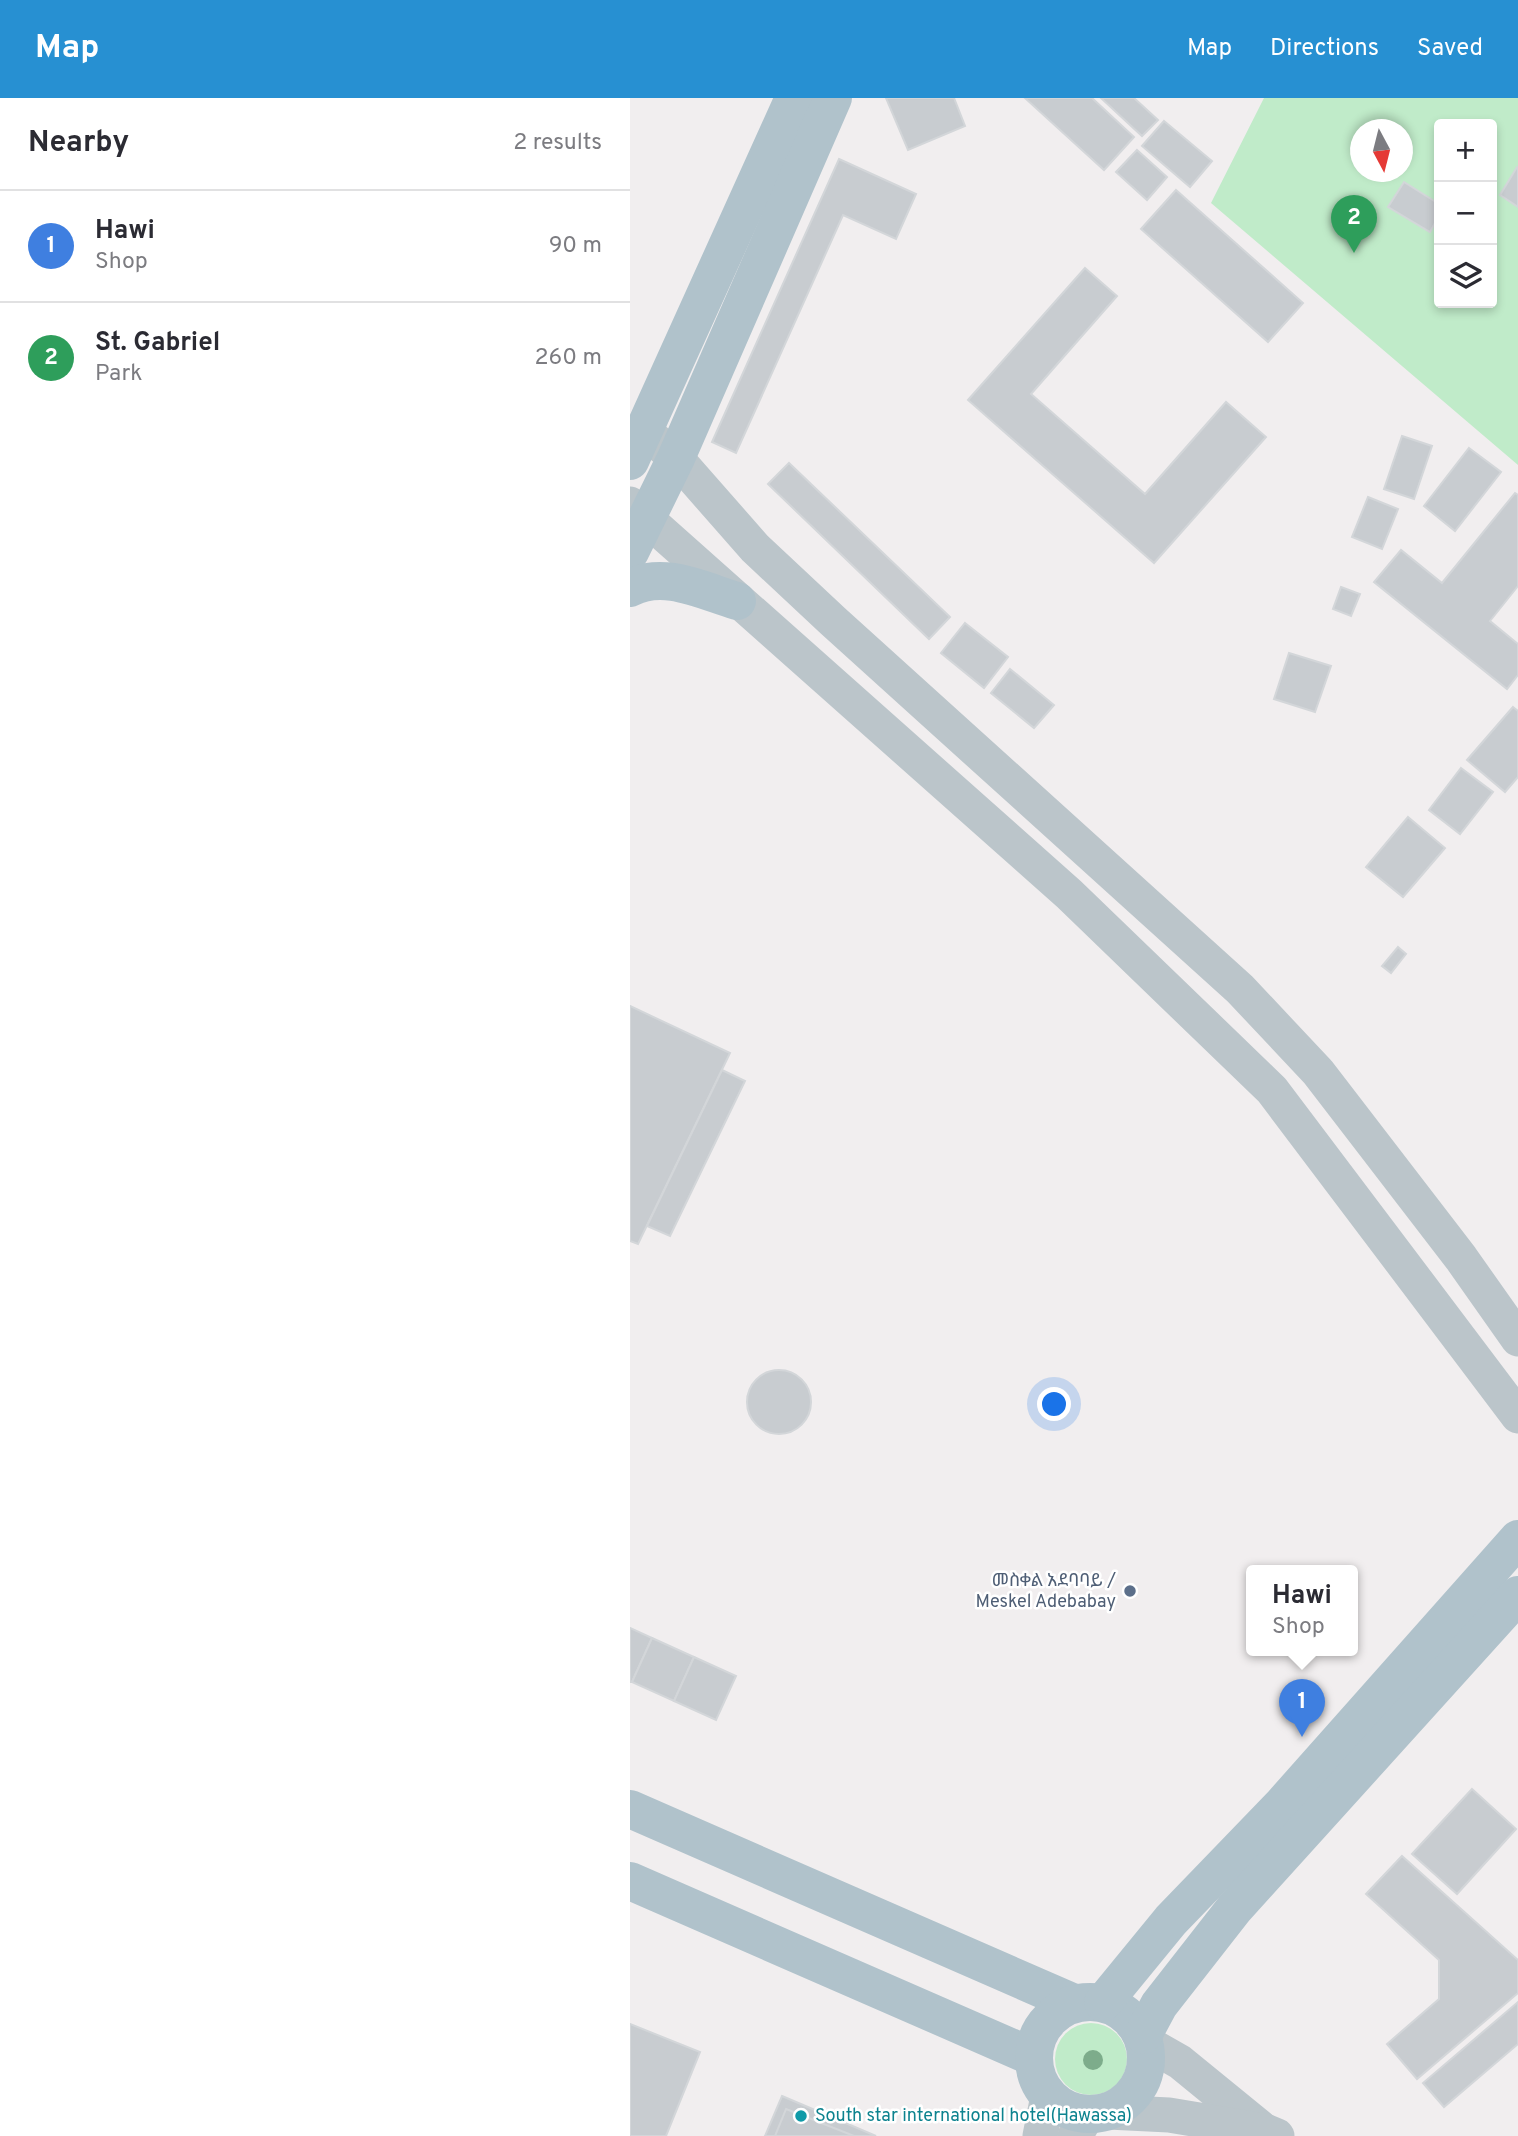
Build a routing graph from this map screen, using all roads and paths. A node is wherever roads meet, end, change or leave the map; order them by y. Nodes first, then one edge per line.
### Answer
1 (794, 98) edge
2 (833, 98) edge
3 (637, 446) edge
4 (676, 458) junction
5 (638, 511) edge
6 (630, 552) edge
7 (630, 588) edge
8 (737, 601) junction
9 (1518, 1339) edge
10 (1518, 1416) edge
11 (1518, 1539) edge
12 (1518, 1595) edge
13 (630, 1809) edge
14 (630, 1881) edge
15 (1089, 2003) junction
16 (1144, 2038) junction
17 (1033, 2057) junction
18 (1048, 2096) junction
19 (1090, 2121) edge
20 (1271, 2134) edge
21 (1040, 2136) edge

1 - 3 main road
2 - 4 main road
3 - 4 street
4 - 5 main road
4 - 9 street
5 - 6 main road
5 - 8 street
7 - 8 main road
8 - 10 street
11 - 15 main road
12 - 16 main road
13 - 15 main road
14 - 17 main road
15 - 16 main road
15 - 17 main road
16 - 19 main road
16 - 20 street
17 - 18 main road
18 - 19 main road
18 - 21 street
19 - 20 street

